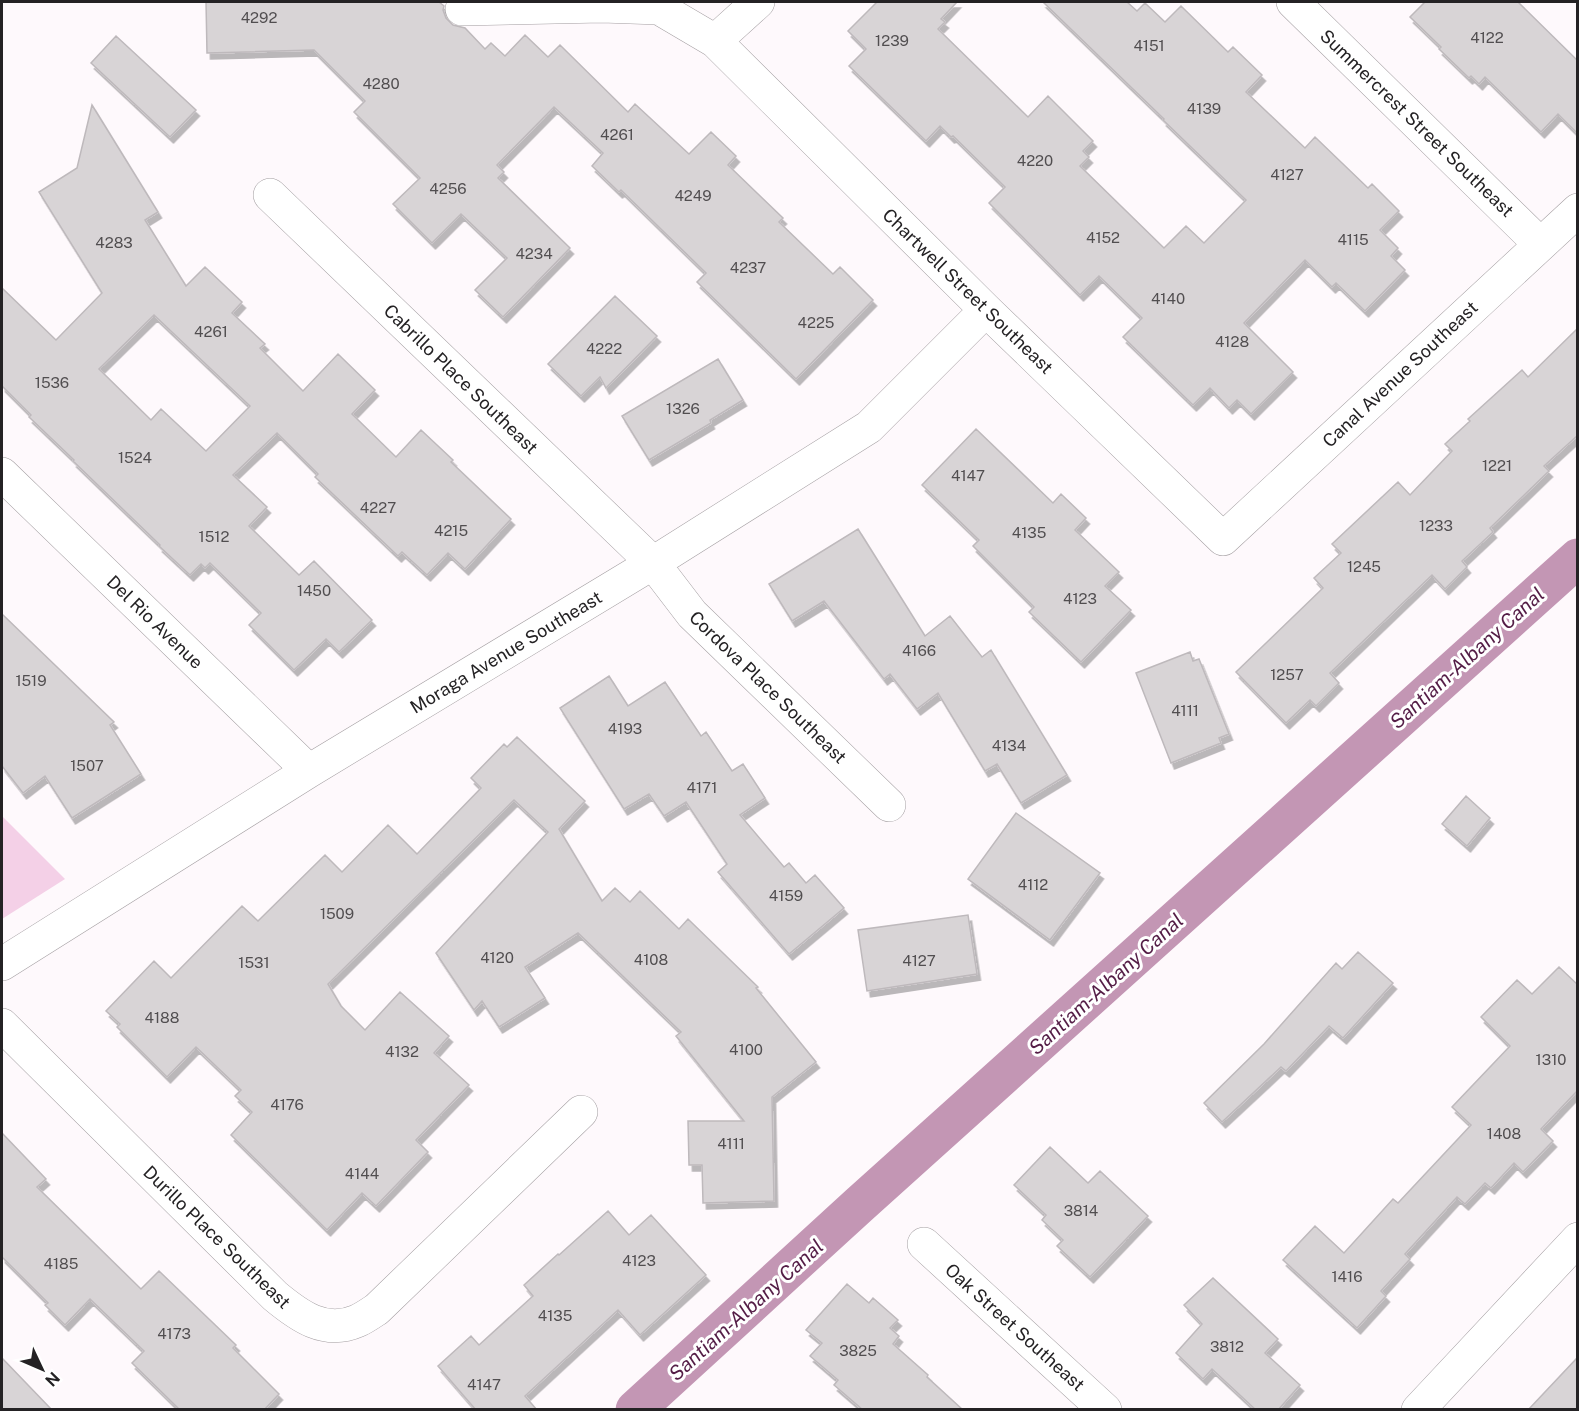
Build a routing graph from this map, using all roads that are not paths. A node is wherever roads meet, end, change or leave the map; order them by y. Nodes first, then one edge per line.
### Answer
1 (758, 2) edge
2 (1293, 2) edge
3 (462, 9) dead end
4 (715, 42) junction
5 (270, 195) dead end
6 (1578, 210) edge
7 (1540, 244) junction
8 (986, 310) junction
9 (2, 474) edge
10 (1223, 539) joint
11 (653, 563) junction
12 (309, 771) junction
13 (889, 805) dead end
14 (2, 964) edge
15 (2, 1025) edge
16 (580, 1112) dead end
17 (1578, 1239) edge
18 (924, 1244) dead end
19 (1105, 1410) edge
20 (1418, 1410) edge

1 - 4 street
2 - 7 street, Summercrest Street Southeast
3 - 4 street, Chartwell Street Southeast
4 - 8 street, Chartwell Street Southeast
5 - 11 street, Cabrillo Place Southeast
6 - 7 street, Canal Avenue Southeast
7 - 10 street, Canal Avenue Southeast
8 - 10 street, Chartwell Street Southeast
8 - 11 street, Moraga Avenue Southeast
9 - 12 street, Del Rio Avenue
11 - 12 street, Moraga Avenue Southeast
11 - 13 street, Cordova Place Southeast
12 - 14 street, Moraga Avenue Southeast
15 - 16 street, Durillo Place Southeast
17 - 20 street
18 - 19 street, Oak Street Southeast

